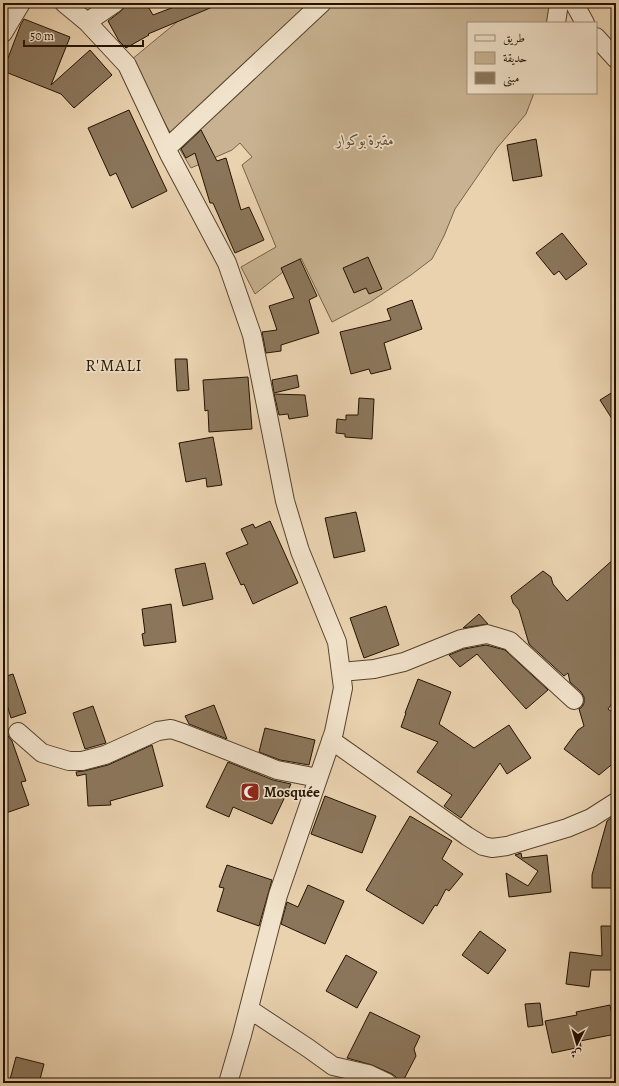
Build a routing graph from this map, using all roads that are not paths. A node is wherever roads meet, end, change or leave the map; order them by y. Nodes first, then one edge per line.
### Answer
1 (20, 3) edge
2 (64, 3) edge
3 (115, 3) edge
4 (322, 3) edge
5 (560, 3) edge
6 (574, 3) edge
7 (87, 22) junction
8 (556, 22) edge
9 (584, 22) edge
10 (3, 33) edge
11 (597, 38) edge
12 (616, 59) edge
13 (167, 148) junction
14 (341, 672) junction
15 (574, 700) dead end
16 (18, 732) dead end
17 (332, 740) junction
18 (318, 778) junction
19 (616, 802) edge
20 (249, 1009) junction
21 (228, 1083) edge
22 (387, 1083) edge

1 - 10 street
2 - 7 street
3 - 7 street
4 - 13 street
5 - 8 street
6 - 9 street
7 - 13 street
11 - 12 street
13 - 14 street
14 - 15 street
14 - 17 street
16 - 18 street
17 - 18 street
17 - 19 street
18 - 20 street
20 - 21 street
20 - 22 street

